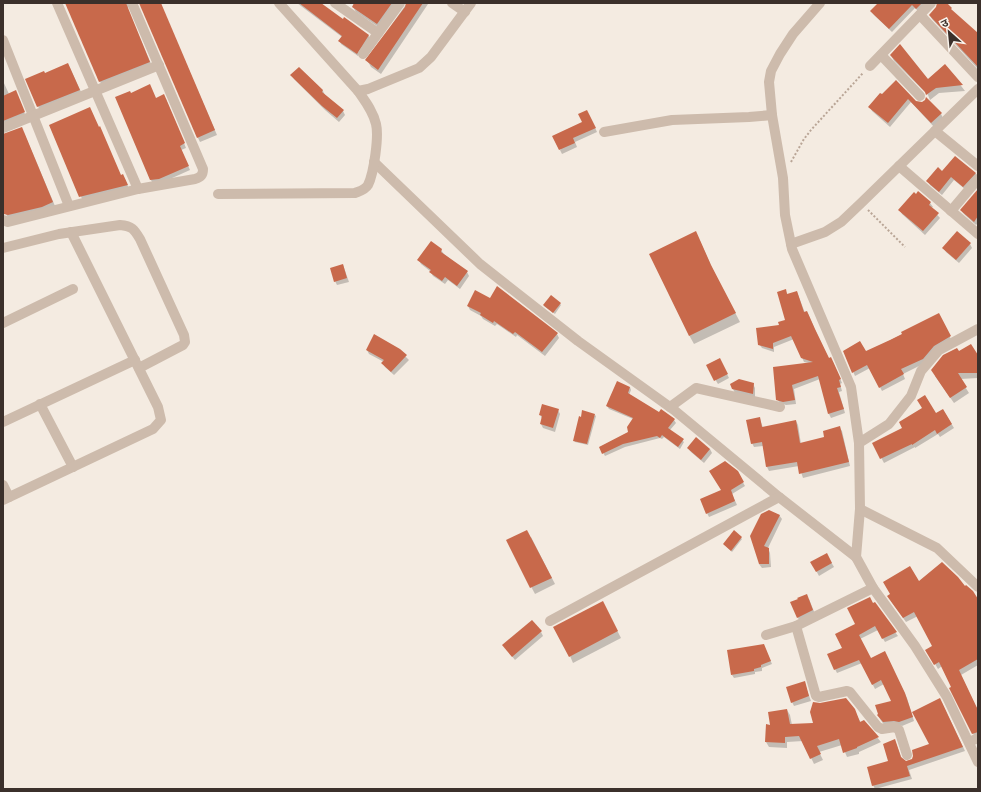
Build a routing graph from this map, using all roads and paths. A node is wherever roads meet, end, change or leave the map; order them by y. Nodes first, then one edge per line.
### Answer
1 (57, 3) edge
2 (132, 3) edge
3 (279, 3) edge
4 (400, 3) edge
5 (452, 3) edge
6 (471, 3) edge
7 (820, 3) edge
8 (931, 3) edge
9 (342, 5) edge
10 (465, 12) junction
11 (920, 14) junction
12 (378, 33) junction
13 (3, 40) edge
14 (363, 54) dead end
15 (881, 55) junction
16 (159, 66) junction
17 (870, 66) joint
18 (978, 77) edge
19 (978, 89) edge
20 (95, 91) junction
21 (358, 91) junction
22 (920, 96) dead end
23 (772, 115) junction
24 (33, 116) junction
25 (3, 128) edge
26 (935, 131) junction
27 (604, 132) dead end
28 (375, 158) junction
29 (899, 166) junction
30 (978, 166) edge
31 (783, 178) junction
32 (978, 179) edge
33 (138, 189) junction
34 (218, 194) dead end
35 (861, 203) junction
36 (69, 206) junction
37 (951, 211) junction
38 (3, 220) edge
39 (71, 232) junction
40 (978, 234) edge
41 (792, 244) junction
42 (905, 247) dead end
43 (3, 248) edge
44 (73, 290) dead end
45 (3, 323) edge
46 (978, 329) edge
47 (137, 364) junction
48 (40, 404) junction
49 (670, 407) junction
50 (780, 407) dead end
51 (3, 422) edge
52 (859, 443) junction
53 (73, 467) junction
54 (3, 485) edge
55 (779, 497) junction
56 (6, 498) edge
57 (860, 509) junction
58 (856, 557) junction
59 (978, 587) edge
60 (872, 588) junction
61 (550, 621) dead end
62 (796, 626) junction
63 (766, 635) dead end
64 (973, 740) edge
65 (907, 755) dead end
66 (978, 762) edge

1 - 20 street
2 - 16 street
3 - 21 street
4 - 12 street
5 - 10 street
6 - 10 street
7 - 23 street
8 - 11 street
9 - 12 street
10 - 21 street
11 - 15 street
11 - 18 street
12 - 14 street
13 - 24 street
15 - 17 street
15 - 22 street
16 - 20 street
16 - 33 street
17 - 31 path
19 - 26 street
20 - 24 street
20 - 33 street
21 - 28 street
23 - 27 street
23 - 31 street
24 - 25 street
24 - 36 street
26 - 29 street
26 - 30 street
28 - 34 street
28 - 49 street
29 - 35 street
29 - 37 street
31 - 41 street
32 - 37 street
33 - 36 street
35 - 41 street
35 - 42 path
36 - 38 street
37 - 40 street
39 - 43 street
39 - 47 street
39 - 47 street
41 - 52 street
44 - 45 street
46 - 52 street
47 - 48 street
47 - 53 street
48 - 51 street
48 - 53 street
49 - 50 street
49 - 55 street
52 - 57 street
53 - 56 street
54 - 56 street
55 - 58 street
55 - 61 street
57 - 58 street
57 - 59 street
58 - 60 street
60 - 62 street
60 - 64 street
62 - 63 street
62 - 65 street
64 - 66 street

